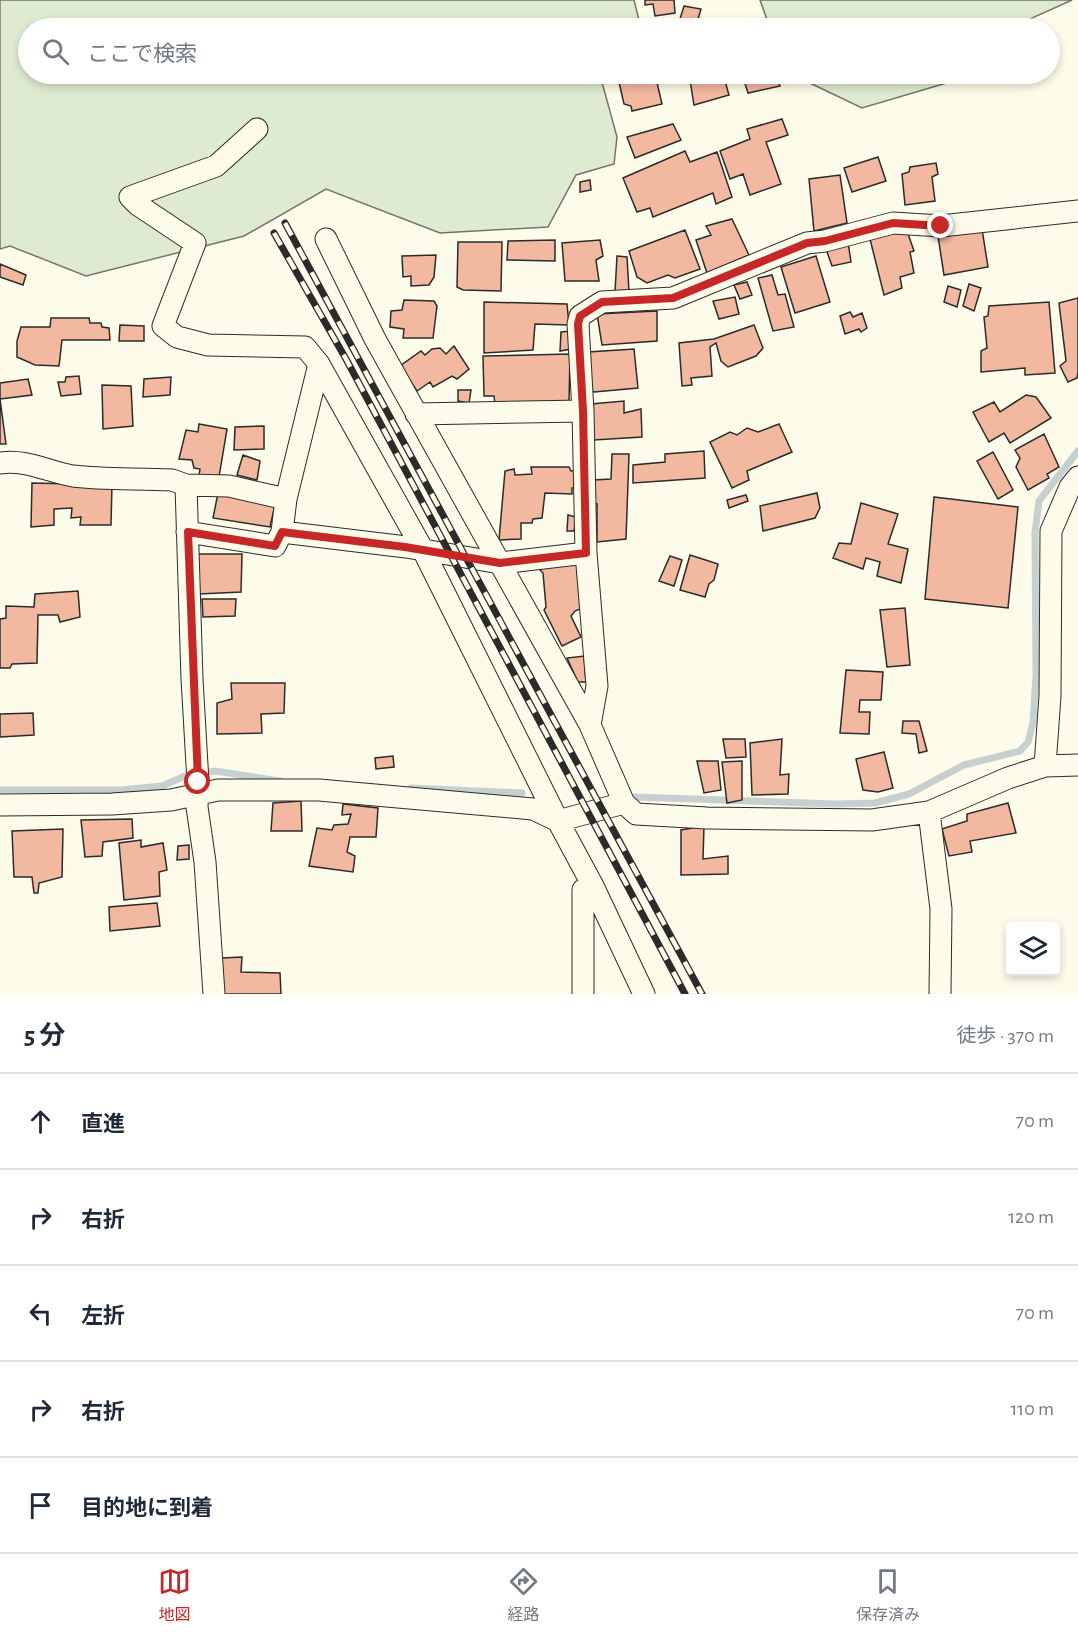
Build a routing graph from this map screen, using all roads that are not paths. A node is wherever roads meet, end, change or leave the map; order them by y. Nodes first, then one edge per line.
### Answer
1 (257, 129) dead end
2 (1078, 211) edge
3 (326, 239) dead end
4 (320, 364) junction
5 (583, 411) junction
6 (416, 414) junction
7 (0, 463) edge
8 (1078, 477) edge
9 (186, 485) junction
10 (286, 499) junction
11 (188, 532) junction
12 (282, 532) junction
13 (423, 550) junction
14 (586, 553) junction
15 (500, 563) junction
16 (590, 725) junction
17 (1078, 765) edge
18 (1045, 766) junction
19 (198, 781) junction
20 (624, 803) junction
21 (0, 805) edge
22 (929, 812) junction
23 (558, 821) junction
24 (593, 886) junction
25 (213, 994) edge
26 (583, 994) edge
27 (644, 994) edge
28 (940, 994) edge

1 - 4 street
2 - 5 street
3 - 6 street
4 - 10 street
4 - 13 street
5 - 6 street
5 - 14 street
6 - 15 street
7 - 9 street
8 - 18 street
9 - 10 street
9 - 11 street
10 - 12 street
11 - 12 street
11 - 19 street
12 - 13 street
13 - 15 street
13 - 23 street
14 - 15 street
14 - 16 street
15 - 16 street
16 - 20 street
17 - 18 street
18 - 22 street
19 - 21 street
19 - 23 street
19 - 25 street
20 - 22 street
20 - 23 street
22 - 28 street
23 - 24 street
24 - 26 street
24 - 27 street

